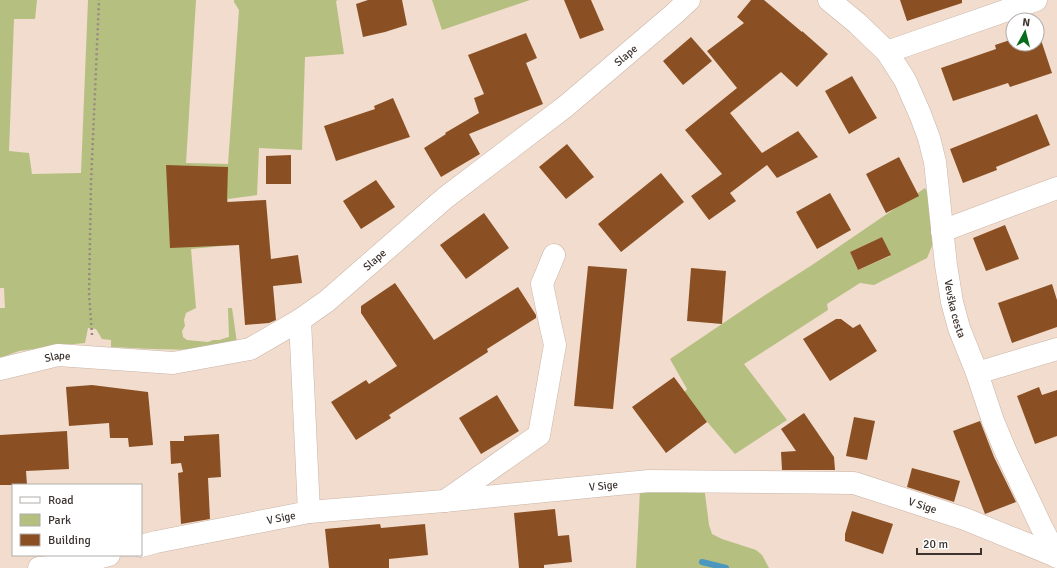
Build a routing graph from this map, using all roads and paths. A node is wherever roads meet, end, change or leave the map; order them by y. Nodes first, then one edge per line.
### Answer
1 (99, 0) edge
2 (688, 0) edge
3 (829, 0) edge
4 (1036, 0) edge
5 (887, 52) junction
6 (1057, 188) edge
7 (942, 230) junction
8 (554, 255) dead end
9 (300, 320) junction
10 (1057, 349) edge
11 (94, 358) junction
12 (0, 369) edge
13 (976, 373) junction
14 (444, 502) junction
15 (309, 512) junction
16 (142, 546) edge
17 (105, 556) edge
18 (1057, 557) edge
19 (39, 568) edge

1 - 11 path
2 - 9 street, Slape
3 - 5 street, Vevška cesta
4 - 5 street
5 - 7 street, Vevška cesta
6 - 7 street
7 - 13 street, Vevška cesta
8 - 14 street
9 - 11 street, Slape
9 - 15 street
10 - 13 street
11 - 12 street, Slape
13 - 18 street, Vevška cesta
14 - 15 street, V Sige
14 - 18 street, V Sige
15 - 16 street, V Sige
17 - 19 street

